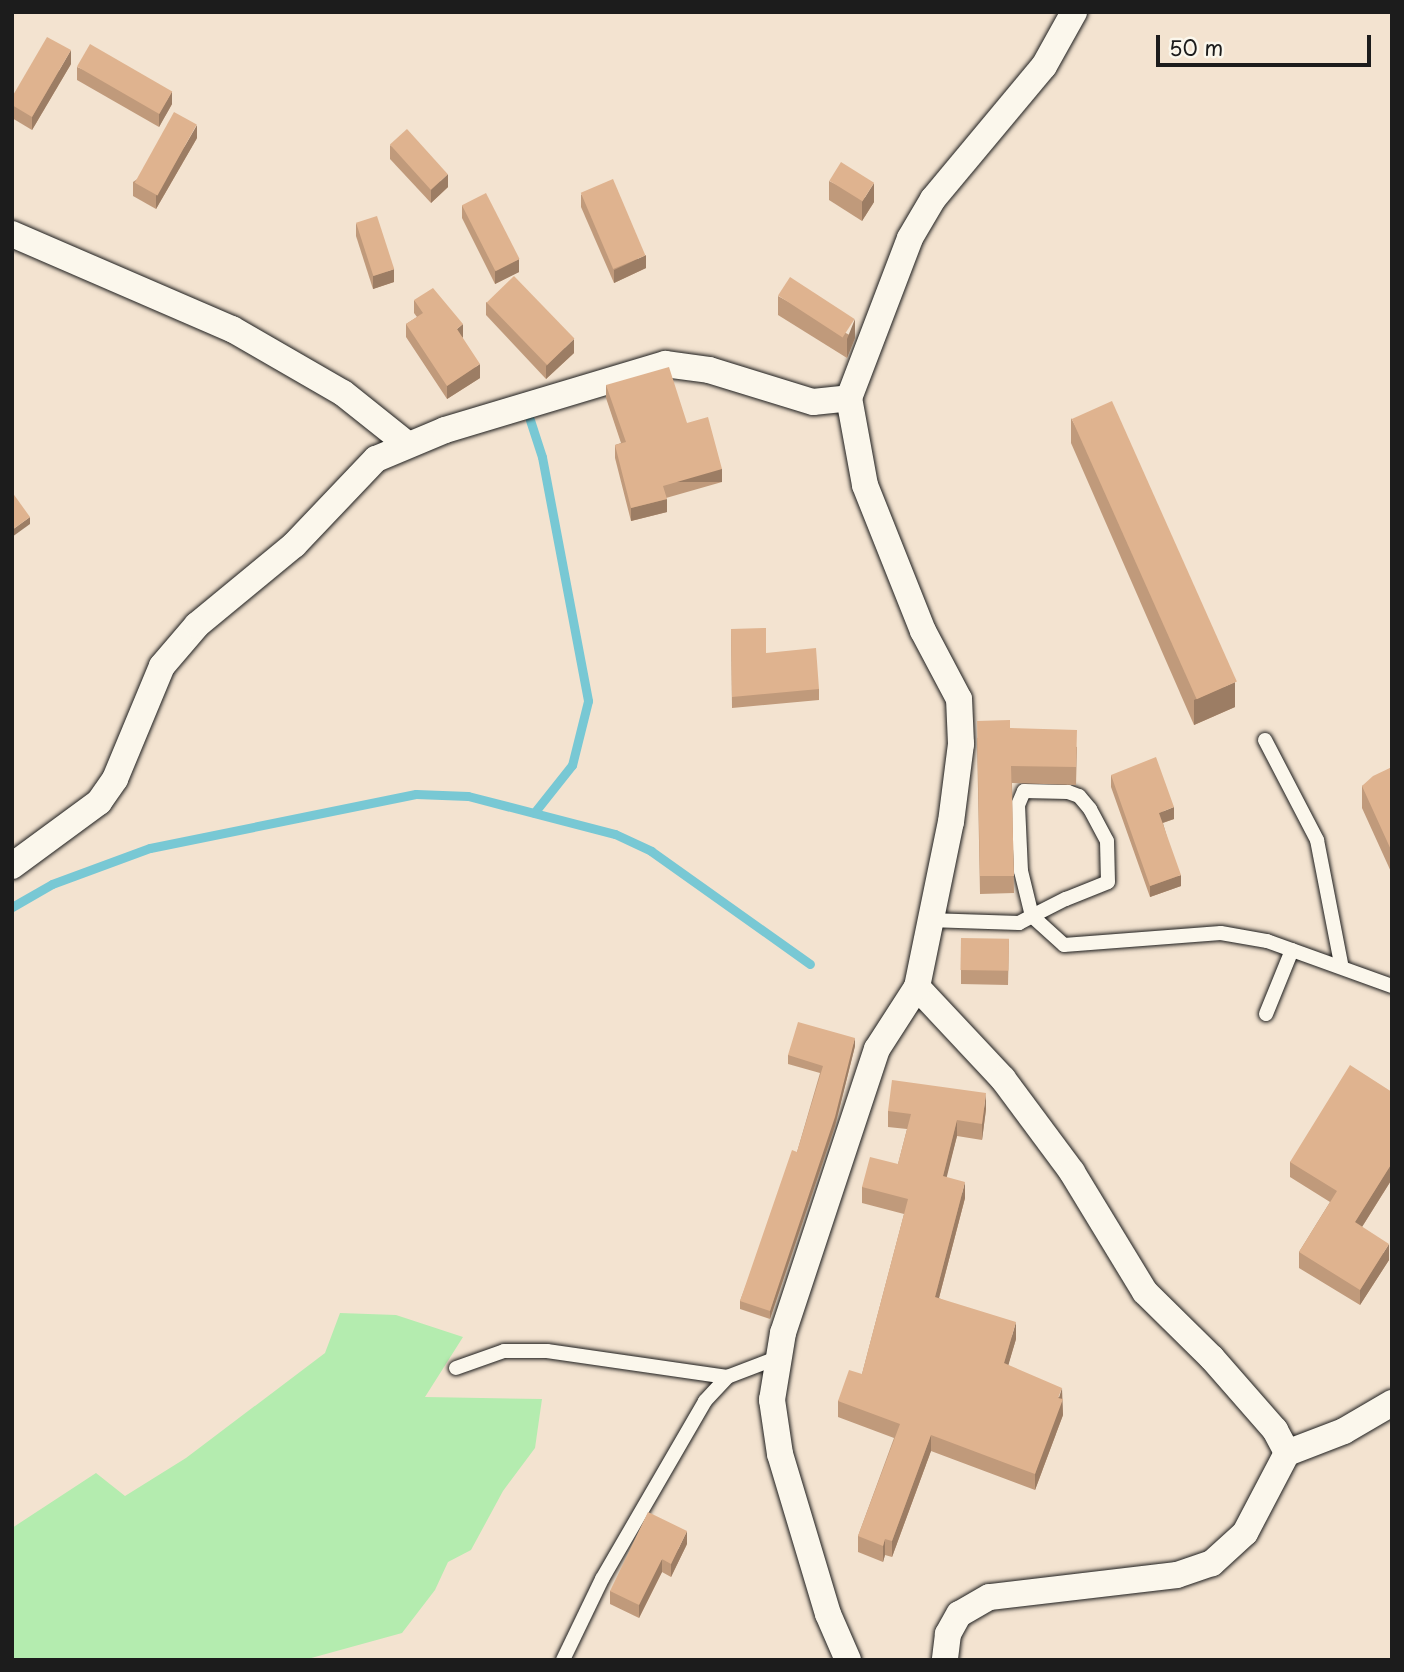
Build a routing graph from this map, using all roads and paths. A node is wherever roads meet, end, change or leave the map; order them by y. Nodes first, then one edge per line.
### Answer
1 (1074, 12) edge
2 (12, 234) edge
3 (849, 398) junction
4 (407, 444) junction
5 (1265, 740) dead end
6 (12, 866) edge
7 (1032, 916) junction
8 (928, 920) junction
9 (1292, 950) junction
10 (1341, 964) junction
11 (1392, 986) edge
12 (918, 987) junction
13 (1266, 1014) dead end
14 (779, 1357) junction
15 (456, 1368) dead end
16 (727, 1377) junction
17 (1392, 1403) edge
18 (1287, 1453) junction
19 (562, 1660) edge
20 (848, 1660) edge
21 (945, 1660) edge

1 - 3 street
2 - 4 street
3 - 4 street
3 - 8 street
4 - 6 street
5 - 10 lane
7 - 7 lane
7 - 8 lane
7 - 9 lane
8 - 12 street
9 - 10 lane
9 - 13 lane
10 - 11 lane
12 - 14 street
12 - 18 street
14 - 16 lane
14 - 20 street
15 - 16 lane
16 - 19 lane
17 - 18 street
18 - 21 street

